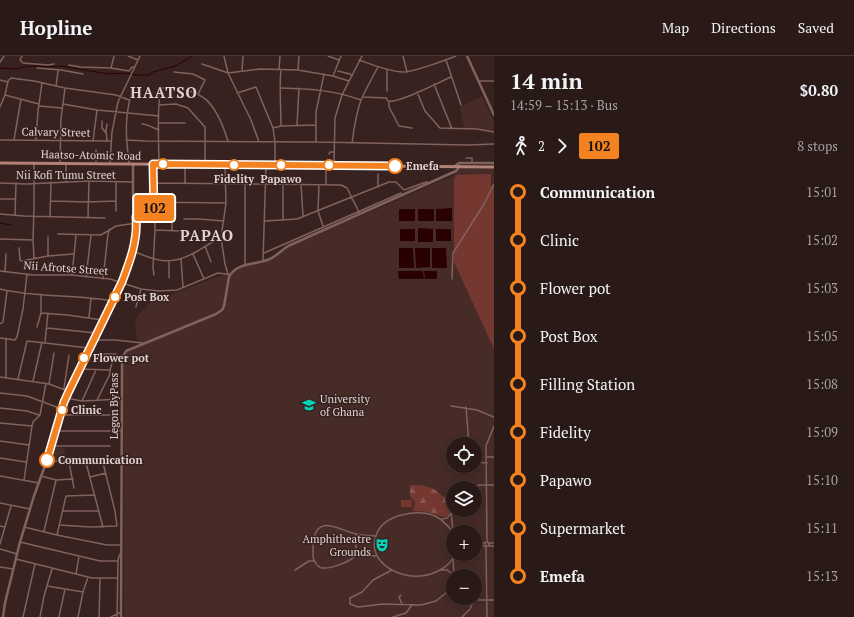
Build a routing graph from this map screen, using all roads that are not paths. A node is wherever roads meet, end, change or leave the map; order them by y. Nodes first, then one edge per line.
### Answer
1 (4, 56) edge
2 (22, 56) edge
3 (114, 56) edge
4 (128, 56) edge
5 (140, 56) edge
6 (224, 56) edge
7 (243, 56) edge
8 (280, 56) edge
9 (299, 56) edge
10 (328, 56) edge
11 (341, 56) edge
12 (362, 56) edge
13 (403, 56) edge
14 (456, 56) edge
15 (467, 56) edge
16 (138, 60) junction
17 (339, 60) junction
18 (359, 60) junction
19 (446, 60) junction
20 (0, 62) edge
21 (54, 64) dead end
22 (202, 64) dead end
23 (69, 65) dead end
24 (135, 67) junction
25 (378, 67) junction
26 (37, 68) dead end
27 (111, 68) junction
28 (280, 69) junction
29 (387, 69) junction
30 (58, 70) junction
31 (298, 70) junction
32 (338, 71) dead end
33 (174, 72) dead end
34 (242, 72) junction
35 (407, 72) junction
36 (228, 73) junction
37 (83, 74) dead end
38 (324, 74) junction
39 (333, 76) junction
40 (352, 76) junction
41 (451, 77) junction
42 (0, 80) edge
43 (478, 81) junction
44 (494, 81) edge
45 (8, 82) junction
46 (349, 82) junction
47 (42, 83) junction
48 (434, 84) junction
49 (56, 86) junction
50 (65, 88) junction
51 (281, 88) junction
52 (299, 88) junction
53 (320, 89) junction
54 (132, 91) dead end
55 (387, 91) dead end
56 (416, 92) junction
57 (237, 93) junction
58 (198, 94) junction
59 (343, 94) junction
60 (0, 95) edge
61 (5, 95) junction
62 (120, 96) junction
63 (363, 97) junction
64 (21, 99) junction
65 (129, 100) junction
66 (361, 100) junction
67 (389, 102) junction
68 (63, 104) junction
69 (39, 105) junction
70 (159, 105) junction
71 (461, 105) dead end
72 (0, 107) edge
73 (62, 108) junction
74 (97, 110) junction
75 (116, 112) junction
76 (128, 113) junction
77 (494, 115) edge
78 (159, 116) junction
79 (102, 121) dead end
80 (159, 123) junction
81 (185, 123) dead end
82 (107, 124) dead end
83 (142, 124) dead end
84 (297, 125) junction
85 (316, 125) junction
86 (281, 126) junction
87 (273, 128) junction
88 (412, 128) dead end
89 (452, 129) junction
90 (159, 130) junction
91 (494, 132) edge
92 (106, 133) junction
93 (0, 140) edge
94 (14, 140) junction
95 (36, 140) junction
96 (126, 140) junction
97 (60, 141) junction
98 (93, 141) junction
99 (107, 141) junction
100 (111, 141) junction
101 (159, 141) junction
102 (205, 142) junction
103 (228, 142) junction
104 (259, 142) junction
105 (274, 142) junction
106 (316, 142) junction
107 (334, 142) junction
108 (352, 143) junction
109 (494, 144) edge
110 (96, 150) dead end
111 (334, 152) junction
112 (329, 154) dead end
113 (466, 158) dead end
114 (0, 163) edge
115 (34, 163) junction
116 (110, 163) junction
117 (472, 163) junction
118 (494, 163) edge
119 (60, 164) junction
120 (66, 164) junction
121 (96, 164) junction
122 (131, 164) junction
123 (153, 164) junction
124 (159, 164) junction
125 (185, 164) junction
126 (205, 164) junction
127 (225, 164) junction
128 (266, 165) junction
129 (275, 165) junction
130 (326, 165) junction
131 (334, 165) junction
132 (455, 166) junction
133 (460, 166) junction
134 (494, 166) edge
135 (378, 174) dead end
136 (0, 182) edge
137 (51, 182) junction
138 (66, 182) junction
139 (89, 182) junction
140 (116, 182) junction
141 (133, 182) junction
142 (153, 183) junction
143 (429, 183) junction
144 (16, 184) junction
145 (33, 184) junction
146 (185, 184) junction
147 (226, 184) junction
148 (265, 184) junction
149 (283, 184) junction
150 (301, 184) junction
151 (326, 184) junction
152 (494, 184) edge
153 (245, 185) junction
154 (319, 185) junction
155 (378, 186) junction
156 (401, 192) dead end
157 (352, 197) junction
158 (0, 199) edge
159 (16, 199) junction
160 (51, 201) junction
161 (116, 201) junction
162 (88, 202) junction
163 (154, 202) junction
164 (172, 202) junction
165 (226, 203) junction
166 (318, 211) junction
167 (116, 212) dead end
168 (359, 212) junction
169 (154, 213) junction
170 (0, 214) edge
171 (15, 215) junction
172 (34, 216) junction
173 (50, 217) junction
174 (88, 217) junction
175 (136, 217) junction
176 (303, 217) junction
177 (105, 218) dead end
178 (184, 219) dead end
179 (283, 220) junction
180 (224, 221) junction
181 (265, 221) junction
182 (137, 223) junction
183 (324, 228) junction
184 (110, 229) junction
185 (155, 230) junction
186 (172, 231) junction
187 (182, 231) dead end
188 (105, 232) junction
189 (58, 234) dead end
190 (108, 234) junction
191 (76, 235) junction
192 (91, 235) junction
193 (48, 237) dead end
194 (221, 238) junction
195 (0, 239) edge
196 (33, 240) junction
197 (205, 246) junction
198 (19, 248) dead end
199 (133, 251) junction
200 (264, 253) junction
201 (6, 254) dead end
202 (73, 254) junction
203 (193, 254) junction
204 (48, 256) junction
205 (34, 258) junction
206 (181, 259) junction
207 (154, 260) junction
208 (169, 261) junction
209 (263, 261) junction
210 (211, 262) dead end
211 (245, 265) junction
212 (0, 271) edge
213 (5, 272) junction
214 (27, 274) junction
215 (72, 275) junction
216 (154, 275) dead end
217 (228, 276) junction
218 (86, 277) junction
219 (169, 278) dead end
220 (103, 279) junction
221 (204, 279) junction
222 (452, 279) dead end
223 (122, 282) junction
224 (141, 288) junction
225 (184, 288) junction
226 (0, 290) edge
227 (7, 291) junction
228 (25, 294) junction
229 (41, 295) junction
230 (92, 298) junction
231 (113, 301) junction
232 (136, 307) dead end
233 (41, 313) junction
234 (48, 313) junction
235 (89, 317) junction
236 (103, 320) junction
237 (0, 324) edge
238 (37, 327) dead end
239 (47, 328) junction
240 (96, 333) junction
241 (0, 338) edge
242 (6, 338) junction
243 (93, 340) junction
244 (42, 342) junction
245 (45, 342) junction
246 (143, 344) junction
247 (89, 348) junction
248 (54, 353) dead end
249 (86, 354) junction
250 (116, 354) dead end
251 (69, 355) dead end
252 (112, 363) dead end
253 (79, 369) junction
254 (96, 370) junction
255 (110, 370) junction
256 (0, 377) edge
257 (6, 378) junction
258 (18, 379) junction
259 (33, 381) junction
260 (47, 384) junction
261 (64, 388) junction
262 (69, 391) junction
263 (0, 393) edge
264 (66, 398) junction
265 (122, 399) junction
266 (97, 400) junction
267 (43, 401) junction
268 (82, 401) junction
269 (451, 406) dead end
270 (0, 408) edge
271 (466, 408) junction
272 (62, 409) junction
273 (40, 415) junction
274 (60, 415) junction
275 (110, 415) dead end
276 (494, 417) edge
277 (0, 423) edge
278 (32, 426) junction
279 (494, 426) edge
280 (56, 431) junction
281 (122, 431) junction
282 (493, 431) edge
283 (468, 437) edge
284 (0, 441) edge
285 (29, 445) junction
286 (52, 446) junction
287 (110, 446) dead end
288 (486, 457) junction
289 (494, 457) edge
290 (0, 458) edge
291 (47, 460) junction
292 (26, 462) junction
293 (69, 462) junction
294 (86, 462) junction
295 (103, 463) junction
296 (121, 463) junction
297 (482, 463) edge
298 (486, 463) junction
299 (106, 473) junction
300 (0, 476) edge
301 (41, 476) junction
302 (90, 476) junction
303 (72, 479) junction
304 (24, 480) junction
305 (56, 480) junction
306 (39, 483) junction
307 (487, 485) junction
308 (494, 485) edge
309 (482, 486) edge
310 (74, 488) dead end
311 (95, 495) junction
312 (0, 503) edge
313 (11, 506) junction
314 (30, 509) junction
315 (63, 510) junction
316 (100, 511) junction
317 (448, 517) edge
318 (440, 519) junction
319 (60, 525) junction
320 (121, 525) junction
321 (446, 525) edge
322 (0, 526) edge
323 (117, 526) junction
324 (5, 527) junction
325 (24, 527) junction
326 (103, 527) junction
327 (43, 531) junction
328 (356, 534) junction
329 (58, 535) junction
330 (376, 536) junction
331 (0, 541) edge
332 (20, 542) junction
333 (482, 543) edge
334 (487, 543) junction
335 (494, 543) edge
336 (0, 544) edge
337 (121, 545) junction
338 (482, 546) edge
339 (487, 546) junction
340 (494, 546) edge
341 (0, 550) edge
342 (17, 554) junction
343 (121, 554) junction
344 (356, 555) junction
345 (80, 556) junction
346 (377, 556) junction
347 (16, 559) junction
348 (118, 560) junction
349 (314, 561) junction
350 (450, 561) edge
351 (36, 564) junction
352 (0, 567) edge
353 (52, 569) junction
354 (13, 570) junction
355 (295, 570) dead end
356 (392, 570) junction
357 (440, 570) junction
358 (446, 570) edge
359 (76, 574) junction
360 (88, 577) junction
361 (100, 578) junction
362 (118, 578) junction
363 (47, 586) junction
364 (65, 589) junction
365 (82, 592) junction
366 (446, 593) edge
367 (401, 595) dead end
368 (482, 600) edge
369 (487, 600) junction
370 (494, 600) edge
371 (402, 604) junction
372 (412, 605) junction
373 (472, 605) edge
374 (121, 612) junction
375 (116, 614) junction
376 (3, 617) edge
377 (23, 617) edge
378 (40, 617) edge
379 (59, 617) edge
380 (78, 617) edge
381 (99, 617) edge
382 (110, 617) edge
383 (117, 617) edge
384 (121, 617) edge
385 (393, 617) edge
386 (462, 617) edge
387 (487, 617) edge

1 - 20 street
2 - 21 street
3 - 27 street
4 - 16 street
5 - 16 street
6 - 36 street
7 - 34 street
8 - 28 street
9 - 31 street
10 - 17 street
11 - 17 street
12 - 18 street
13 - 35 street
14 - 19 street
15 - 43 street
16 - 24 street
17 - 39 street
18 - 25 street
18 - 40 street
19 - 35 street
19 - 41 street
22 - 36 street
23 - 27 street
24 - 27 street
24 - 62 street
25 - 29 street
25 - 63 street
26 - 30 street
28 - 31 street
28 - 34 street
28 - 51 street
29 - 35 street
29 - 55 street
30 - 37 street
30 - 49 street
31 - 38 street
32 - 40 street
33 - 58 street
34 - 36 street
36 - 57 street
38 - 39 street
38 - 53 street
39 - 46 street
40 - 46 street
41 - 48 street
41 - 71 street
42 - 45 street
43 - 44 street
43 - 77 street
45 - 47 street
45 - 61 street
46 - 59 street
47 - 49 street
47 - 69 street
48 - 56 street
48 - 89 street
49 - 50 street
50 - 62 street
50 - 68 street
51 - 52 street
51 - 86 street
52 - 53 street
52 - 84 street
53 - 59 street
53 - 85 street
54 - 65 street
56 - 67 street
56 - 89 street
57 - 87 street
57 - 104 street
58 - 70 street
58 - 103 street
59 - 66 street
59 - 107 street
60 - 61 street
61 - 64 street
61 - 72 street
62 - 65 street
62 - 75 street
63 - 66 street
63 - 67 street
64 - 69 street
64 - 94 street
65 - 76 street
66 - 108 street
67 - 88 street
68 - 73 street
68 - 74 street
69 - 73 street
69 - 95 street
70 - 78 street
70 - 102 street
73 - 97 street
74 - 75 street
74 - 98 street
75 - 76 street
75 - 100 street
76 - 78 street
76 - 96 street
78 - 80 street
79 - 92 street
80 - 81 street
80 - 90 street
82 - 92 street
83 - 90 street
84 - 85 street
84 - 86 street
85 - 106 street
86 - 87 street
87 - 105 street
89 - 91 street
90 - 101 street
92 - 99 street
93 - 94 street, Calvary Street
94 - 95 street, Calvary Street
95 - 97 street, Calvary Street
96 - 101 street
96 - 122 street
97 - 98 street, Calvary Street
97 - 119 street
98 - 99 street, Calvary Street
99 - 100 street, Calvary Street
100 - 116 street
101 - 102 street
101 - 124 street
102 - 103 street
102 - 126 street
103 - 104 street
104 - 105 street
105 - 106 street
105 - 129 street
106 - 107 street
107 - 108 street
107 - 111 street
108 - 109 street
110 - 121 street
111 - 112 street
111 - 131 street
113 - 117 street
114 - 115 main road, Haatso-Atomic Road
115 - 119 main road, Haatso-Atomic Road
115 - 145 street
116 - 121 main road, Haatso-Atomic Road
116 - 122 main road, Haatso-Atomic Road
117 - 118 street
117 - 132 street
119 - 120 main road, Haatso-Atomic Road
120 - 121 main road, Haatso-Atomic Road
120 - 138 street
122 - 123 main road, Haatso-Atomic Road
122 - 141 street
123 - 124 main road, Haatso-Atomic Road
123 - 142 street
124 - 125 main road, Haatso-Atomic Road
125 - 126 main road, Haatso-Atomic Road
125 - 146 street
126 - 127 main road, Haatso-Atomic Road
127 - 128 main road, Haatso-Atomic Road
127 - 147 street
128 - 129 main road, Haatso-Atomic Road
128 - 148 street
129 - 130 main road, Haatso-Atomic Road
130 - 131 main road, Haatso-Atomic Road
130 - 151 street
131 - 132 main road, Haatso-Atomic Road
132 - 133 main road, Haatso-Atomic Road
133 - 134 main road, Haatso-Atomic Road
133 - 143 street
135 - 155 street
136 - 144 street, Nii Kofi Tumu Street
137 - 138 street, Nii Kofi Tumu Street
137 - 145 street, Nii Kofi Tumu Street
137 - 160 street
138 - 139 street, Nii Kofi Tumu Street
139 - 140 street, Nii Kofi Tumu Street
139 - 162 street
140 - 141 street, Nii Kofi Tumu Street
140 - 161 street
141 - 175 street
142 - 146 street
142 - 163 street
143 - 155 street
143 - 168 street
144 - 145 street, Nii Kofi Tumu Street
144 - 159 street
145 - 172 street
146 - 147 street
147 - 153 street
147 - 165 street
148 - 149 street
148 - 153 street
148 - 181 street
149 - 150 street
149 - 179 street
150 - 154 street
150 - 176 street
151 - 154 street
151 - 157 street
152 - 222 street
153 - 211 street
154 - 166 street
155 - 157 street
156 - 168 street
157 - 166 street
157 - 168 street
158 - 159 street
159 - 171 street
160 - 162 street
160 - 173 street
161 - 162 street
161 - 167 street
162 - 174 street
163 - 164 street
163 - 169 street
164 - 165 street
164 - 186 street
165 - 180 street
166 - 176 street
166 - 183 street
168 - 183 street
169 - 175 street
169 - 185 street
170 - 171 street
171 - 172 street
172 - 173 street
172 - 196 street
173 - 174 street
174 - 177 street
175 - 182 street
176 - 179 street
178 - 180 street
179 - 181 street
180 - 194 street
181 - 200 street
182 - 184 street
182 - 199 street
183 - 200 street
183 - 209 street
184 - 188 street
184 - 190 street
185 - 186 street
185 - 207 street
186 - 187 street
188 - 190 street
188 - 192 street
189 - 191 street
190 - 220 street
191 - 192 street
191 - 202 street
192 - 218 street
193 - 204 street
194 - 197 street
194 - 217 street
195 - 196 street
196 - 205 street
197 - 203 street
197 - 210 street
198 - 205 street
199 - 207 street
199 - 223 street
200 - 209 street
201 - 213 street
202 - 204 street
202 - 215 street
203 - 206 street
203 - 221 street
204 - 205 street
206 - 208 street
206 - 225 street
207 - 208 street
207 - 216 street
208 - 219 street
209 - 211 street
211 - 217 street
212 - 213 street, Nii Afrotse Street
213 - 214 street, Nii Afrotse Street
214 - 215 street, Nii Afrotse Street
214 - 228 street
215 - 218 street, Nii Afrotse Street
217 - 221 street, Nii Afrotse Street
217 - 246 street, Legon ByPass
218 - 220 street, Nii Afrotse Street
220 - 223 street, Nii Afrotse Street
221 - 225 street, Nii Afrotse Street
223 - 224 street, Nii Afrotse Street
223 - 231 street
224 - 225 street, Nii Afrotse Street
224 - 232 street
226 - 227 street
227 - 228 street
227 - 237 street
228 - 229 street
228 - 242 street
229 - 230 street
229 - 233 street
230 - 231 street
230 - 235 street
231 - 236 street
233 - 234 street
233 - 238 street
234 - 235 street
234 - 239 street
235 - 236 street
236 - 240 street
239 - 240 street
239 - 245 street
240 - 243 street
241 - 242 street
242 - 257 street
243 - 246 street
243 - 247 street
244 - 245 street
244 - 258 street
244 - 259 street
245 - 247 street
246 - 265 street, Legon ByPass
247 - 249 street
248 - 260 street
249 - 250 street
249 - 253 street
251 - 261 street
252 - 255 street
253 - 254 street
253 - 262 street
254 - 255 street
254 - 268 street
255 - 266 street
256 - 257 street
257 - 258 street
258 - 259 street
259 - 260 street
260 - 261 street
260 - 267 street
261 - 262 street
262 - 264 street
263 - 267 street
264 - 268 street
264 - 272 street
265 - 266 street
265 - 281 street, Legon ByPass
266 - 268 street
267 - 272 street
267 - 273 street
269 - 271 street
270 - 273 street
271 - 276 street
271 - 283 street
272 - 274 street
273 - 278 street
274 - 275 street
274 - 280 street
277 - 278 street
278 - 285 street
279 - 282 street
280 - 281 street
280 - 286 street
281 - 296 street, Legon ByPass
282 - 288 street
284 - 285 street
285 - 292 street
286 - 287 street
286 - 291 street
288 - 289 street
288 - 298 street
290 - 292 street
291 - 293 street
291 - 301 street
292 - 304 street
293 - 294 street
293 - 303 street
294 - 295 street
294 - 302 street
295 - 296 street
295 - 299 street
296 - 320 street, Legon ByPass
297 - 298 street
298 - 307 street
299 - 302 street
299 - 323 street
300 - 304 street
301 - 305 street
301 - 306 street
302 - 311 street
303 - 305 street
303 - 310 street
304 - 306 street
305 - 327 street
306 - 314 street
307 - 308 street
307 - 309 street
307 - 334 street
311 - 315 street
311 - 316 street
312 - 313 street
313 - 314 street
313 - 324 street
314 - 325 street
315 - 316 street
315 - 319 street
316 - 326 street
317 - 318 street
318 - 321 street
318 - 330 street
319 - 326 street
319 - 329 street
320 - 323 street
320 - 337 street, Legon ByPass
322 - 324 street
323 - 326 street
324 - 331 street
325 - 327 street
325 - 332 street
327 - 329 street
328 - 330 street
328 - 344 street
328 - 349 street
329 - 337 street
330 - 346 street
331 - 336 street
332 - 342 street
332 - 345 street
333 - 334 street
334 - 335 street
334 - 339 street
334 - 339 street
337 - 343 street, Legon ByPass
338 - 339 street
339 - 340 street
339 - 369 street
341 - 342 street
342 - 347 street
343 - 348 street
343 - 374 street, Legon ByPass
344 - 346 street
344 - 349 street
345 - 348 street
345 - 359 street
346 - 356 street
347 - 351 street
347 - 354 street
348 - 362 street
349 - 355 street
350 - 357 street
351 - 353 street
351 - 377 street
352 - 354 street
353 - 359 street
353 - 363 street
354 - 376 street
356 - 357 street
356 - 371 street
357 - 358 street
359 - 360 street
360 - 361 street
360 - 365 street
361 - 362 street
361 - 381 street
362 - 375 street
363 - 364 street
363 - 378 street
364 - 365 street
364 - 379 street
365 - 380 street
366 - 372 street
367 - 371 street
368 - 369 street
369 - 370 street
369 - 387 street
371 - 372 street
372 - 385 street
373 - 386 street
374 - 375 street
374 - 384 street, Legon ByPass
375 - 382 street
375 - 383 street

